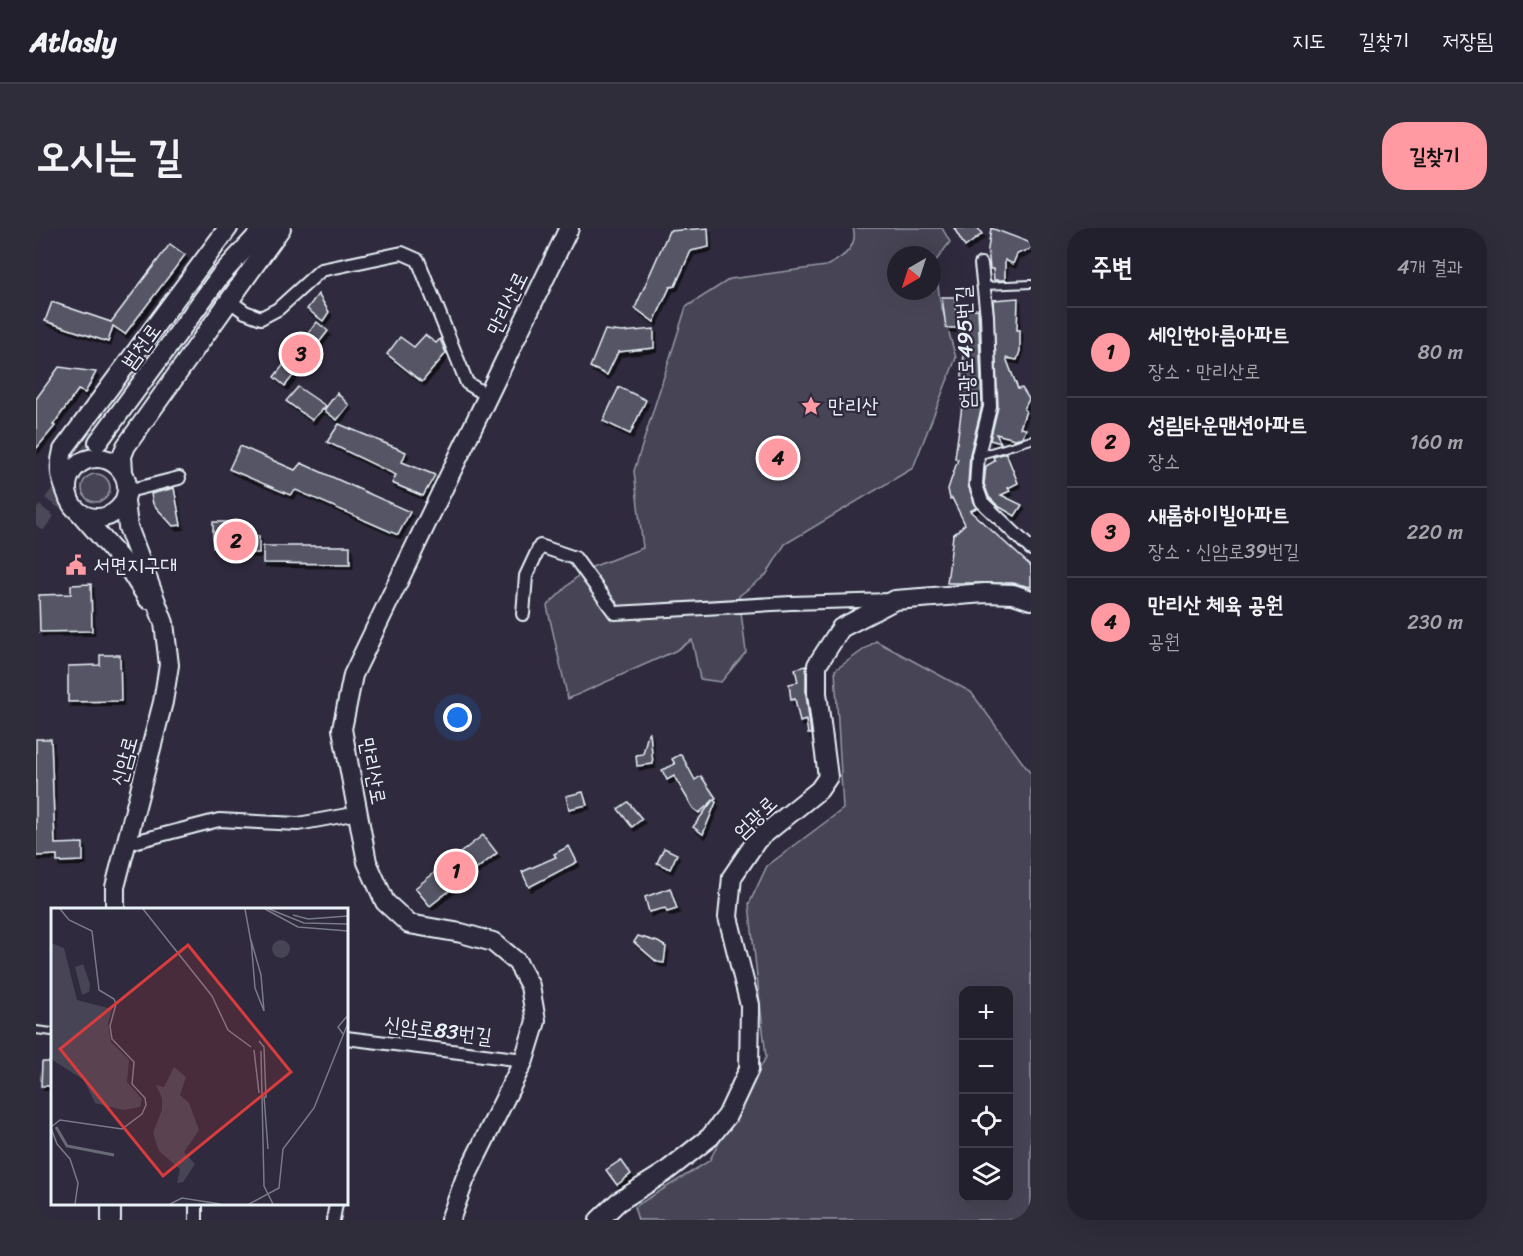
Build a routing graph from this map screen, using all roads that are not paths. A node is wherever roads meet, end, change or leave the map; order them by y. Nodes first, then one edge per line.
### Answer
1 (228, 228) edge
2 (245, 228) edge
3 (264, 228) edge
4 (281, 228) edge
5 (569, 228) edge
6 (981, 264) dead end
7 (220, 276) junction
8 (1031, 284) edge
9 (983, 286) junction
10 (230, 301) junction
11 (488, 396) junction
12 (1031, 440) edge
13 (98, 442) tunnel mouth
14 (979, 452) junction
15 (123, 471) junction
16 (179, 478) dead end
17 (126, 496) junction
18 (69, 498) junction
19 (81, 514) junction
20 (1031, 549) edge
21 (895, 600) junction
22 (1031, 600) edge
23 (523, 614) dead end
24 (164, 623) junction
25 (358, 813) junction
26 (126, 844) junction
27 (115, 908) edge
28 (36, 1030) edge
29 (51, 1032) edge
30 (348, 1038) edge
31 (524, 1060) junction
32 (336, 1205) edge
33 (333, 1220) edge
34 (450, 1220) edge
35 (599, 1220) edge

1 - 18 main road
2 - 7 main road, 범천로
3 - 7 main road, 범천로
4 - 10 main road
5 - 11 main road, 만리산로
6 - 9 street, 엄광로495번길
7 - 13 main road, 범천로
8 - 9 lane
9 - 14 street, 엄광로495번길
10 - 11 street
10 - 15 main road
11 - 25 main road, 만리산로
12 - 14 lane
14 - 20 street, 엄광로495번길
15 - 17 main road
15 - 18 main road
16 - 17 street
17 - 19 main road
17 - 24 main road
18 - 19 main road
19 - 24 main road
21 - 22 main road, 엄광로
21 - 23 street
21 - 35 main road, 엄광로
24 - 26 main road, 신암로
25 - 26 street
25 - 31 main road, 만리산로
26 - 27 main road, 신암로
28 - 29 lane
30 - 31 street, 신암로83번길
31 - 34 main road, 만리산로
32 - 33 street

